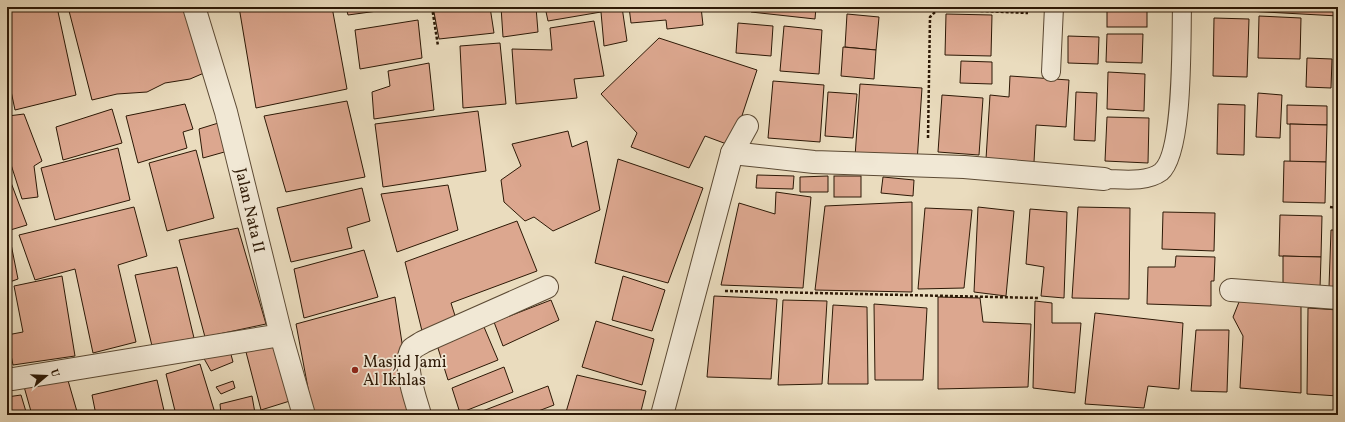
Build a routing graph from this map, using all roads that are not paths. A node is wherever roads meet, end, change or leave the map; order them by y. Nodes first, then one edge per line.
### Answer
1 (194, 7) edge
2 (1182, 7) edge
3 (1054, 11) edge
4 (1051, 72) dead end
5 (747, 126) dead end
6 (732, 153) junction
7 (1104, 179) joint
8 (547, 287) dead end
9 (1231, 290) dead end
10 (1338, 298) edge
11 (281, 335) junction
12 (7, 378) edge
13 (304, 415) edge
14 (420, 415) edge
15 (662, 415) edge

1 - 11 street, Jalan Nata II
2 - 7 lane
3 - 4 lane
5 - 6 street
6 - 7 street
6 - 15 street
8 - 14 street
9 - 10 street
11 - 12 street
11 - 13 street, Jalan Nata II

